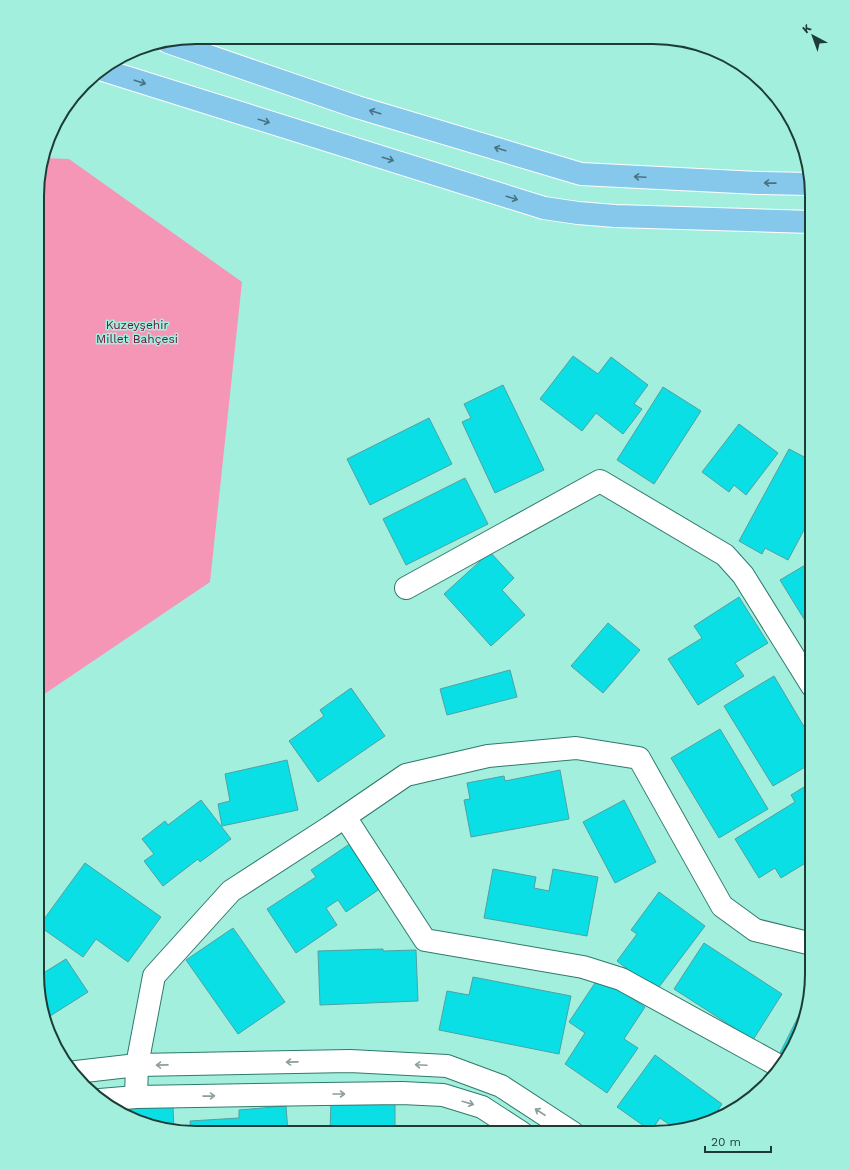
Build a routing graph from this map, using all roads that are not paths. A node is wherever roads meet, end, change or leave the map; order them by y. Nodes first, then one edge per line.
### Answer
1 (177, 45) edge
2 (109, 72) edge
3 (805, 184) edge
4 (805, 222) edge
5 (406, 588) dead end
6 (805, 675) edge
7 (345, 817) junction
8 (805, 941) edge
9 (775, 1064) edge
10 (137, 1065) junction
11 (80, 1072) edge
12 (136, 1097) junction
13 (111, 1099) edge
14 (511, 1126) edge
15 (562, 1126) edge

3 -> 1 main road
2 -> 4 main road
5 - 6 street
7 - 8 street
7 - 9 street
7 - 10 street
10 - 11 street
10 - 12 street
15 -> 10 street
12 - 13 street
12 -> 14 street

